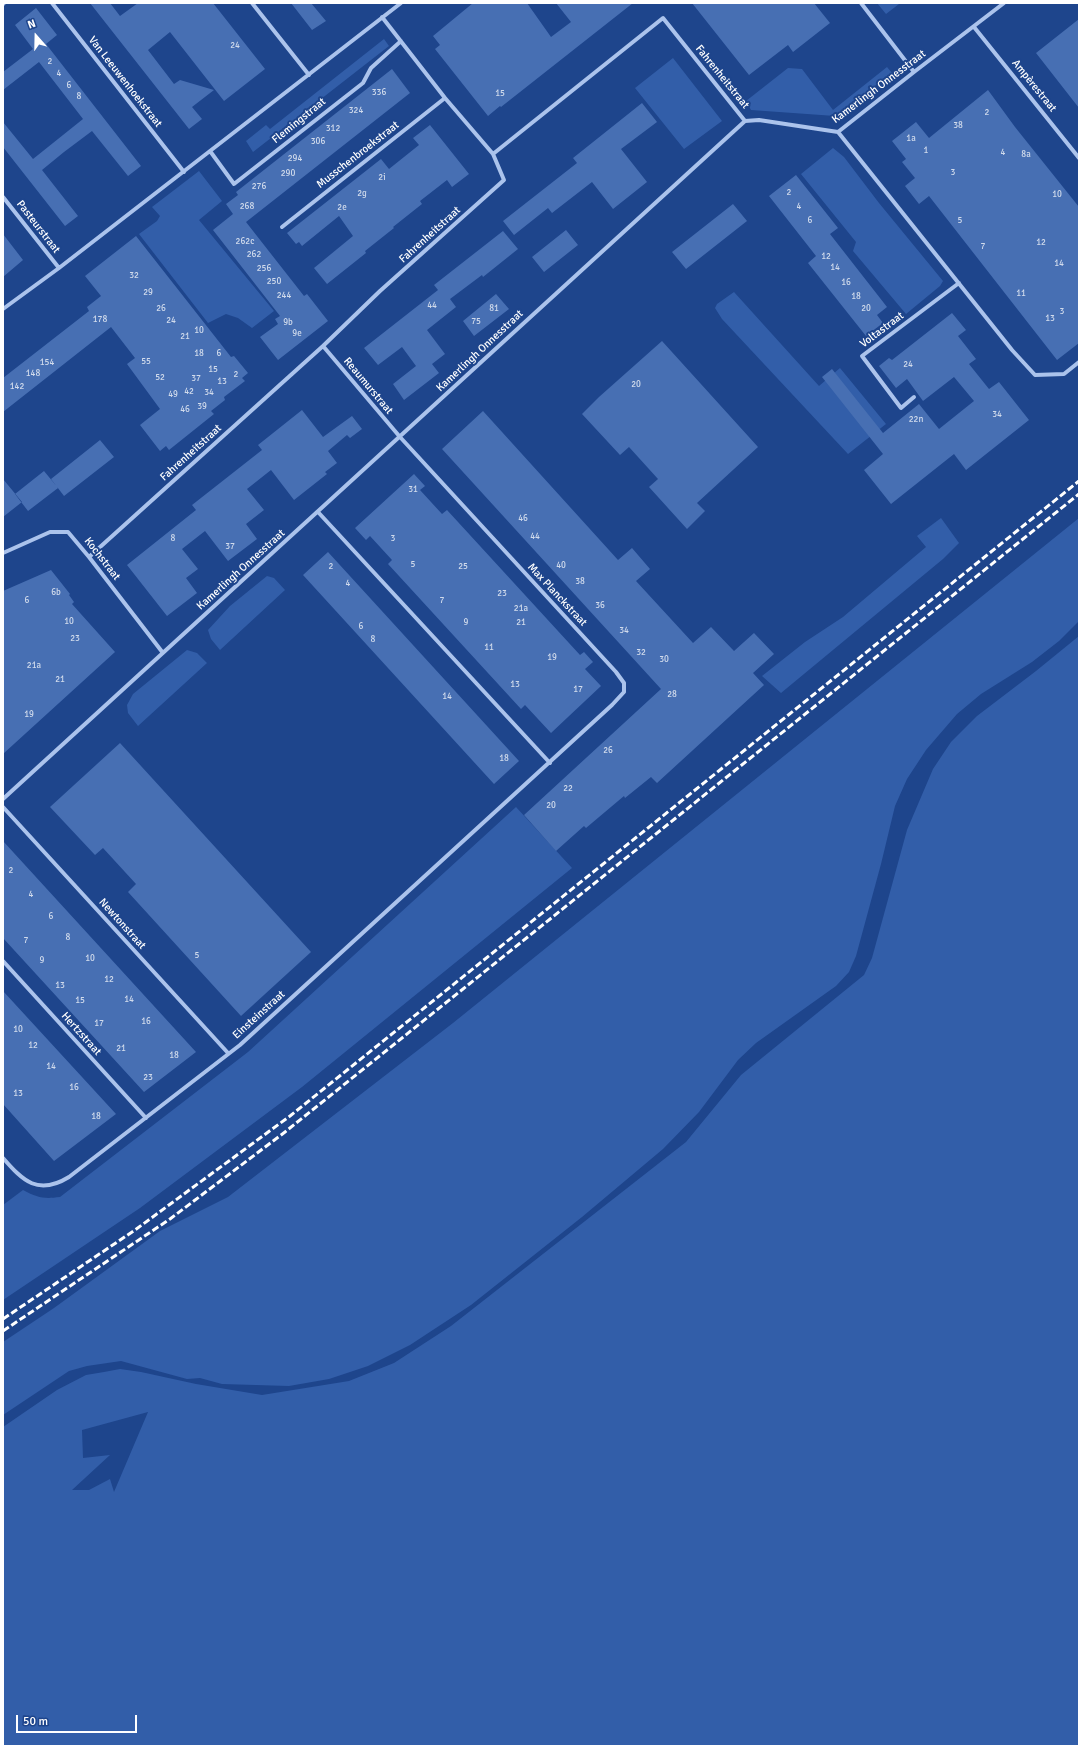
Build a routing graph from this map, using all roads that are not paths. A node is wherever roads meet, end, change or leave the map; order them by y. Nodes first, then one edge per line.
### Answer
1 (52, 3) edge
2 (252, 3) edge
3 (400, 3) edge
4 (861, 3) edge
5 (1004, 3) edge
6 (382, 17) junction
7 (974, 27) junction
8 (401, 41) junction
9 (914, 72) junction
10 (309, 75) junction
11 (445, 98) junction
12 (745, 121) junction
13 (838, 132) junction
14 (210, 151) junction
15 (493, 154) junction
16 (1079, 158) edge
17 (184, 172) junction
18 (3, 197) edge
19 (282, 227) dead end
20 (59, 268) junction
21 (959, 283) junction
22 (3, 309) edge
23 (323, 346) junction
24 (1079, 362) edge
25 (914, 397) dead end
26 (400, 437) junction
27 (318, 512) junction
28 (3, 553) edge
29 (89, 557) junction
30 (163, 653) junction
31 (550, 763) junction
32 (3, 799) edge
33 (508, 800) joint
34 (3, 808) edge
35 (3, 961) edge
36 (228, 1053) junction
37 (146, 1118) junction
38 (3, 1158) edge

1 - 17 street, Van Leeuwenhoekstraat
2 - 10 street
3 - 6 street
4 - 9 street
5 - 7 street, Kamerlingh Onnesstraat
6 - 8 street
6 - 10 street
7 - 9 street, Kamerlingh Onnesstraat
7 - 16 street, Ampèrestraat
8 - 11 street
8 - 14 street, Flemingstraat
9 - 13 street, Kamerlingh Onnesstraat
10 - 14 street
11 - 15 street
11 - 19 street, Musschenbroekstraat
12 - 13 street, Kamerlingh Onnesstraat
12 - 15 street, Fahrenheitstraat
12 - 26 street, Kamerlingh Onnesstraat
13 - 21 street
14 - 17 street
15 - 23 street, Fahrenheitstraat
17 - 20 street
18 - 20 street, Pasteurstraat
20 - 22 street
21 - 24 street
21 - 25 street, Voltastraat
23 - 26 street, Reaumurstraat
23 - 29 street, Fahrenheitstraat
26 - 27 street, Kamerlingh Onnesstraat
26 - 31 street, Max Planckstraat
27 - 30 street, Kamerlingh Onnesstraat
27 - 31 street
28 - 29 street, Kochstraat
29 - 30 street, Kochstraat
30 - 32 street, Kamerlingh Onnesstraat
31 - 33 street, Max Planckstraat
33 - 36 street, Einsteinstraat
34 - 36 street, Newtonstraat
35 - 37 street, Hertzstraat
36 - 37 street, Einsteinstraat
37 - 38 street, Einsteinstraat

